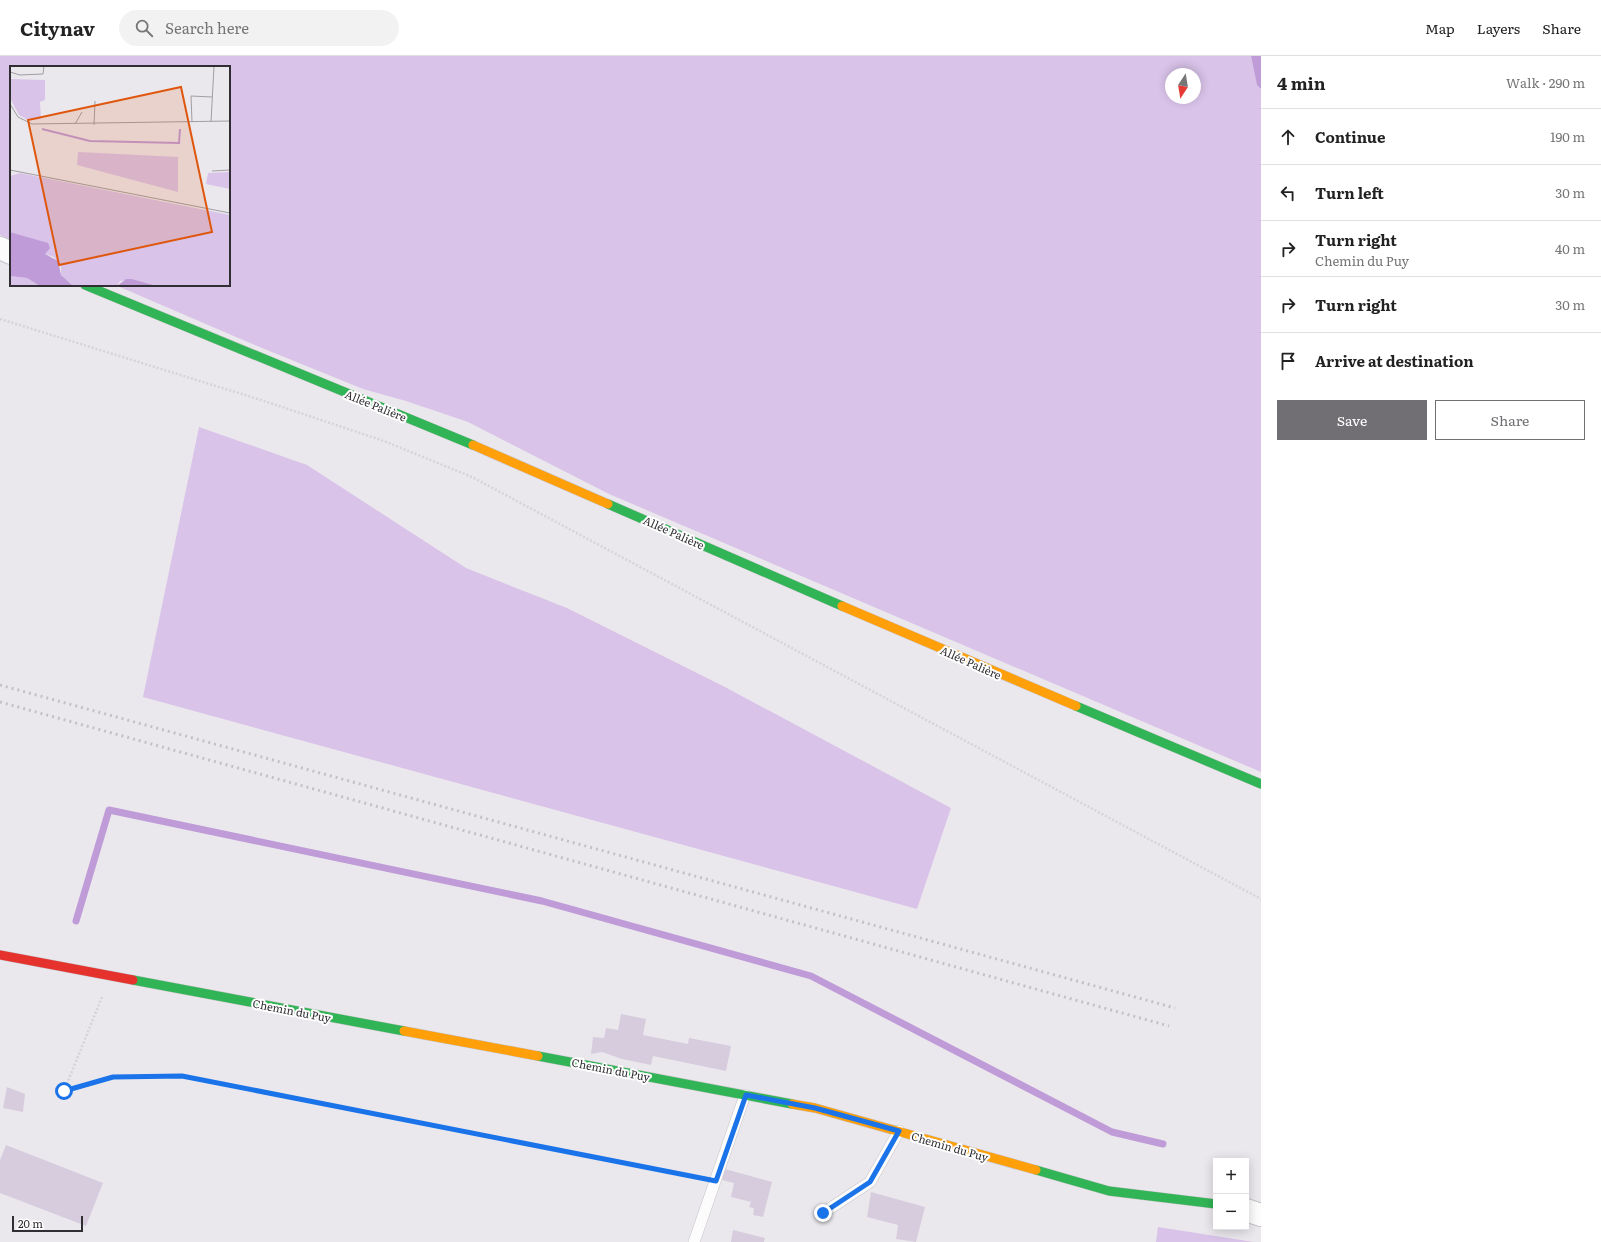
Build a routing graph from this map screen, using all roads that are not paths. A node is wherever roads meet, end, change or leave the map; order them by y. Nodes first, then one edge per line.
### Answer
1 (0, 248) edge
2 (10, 253) edge
3 (87, 286) edge
4 (1261, 784) edge
5 (0, 955) edge
6 (746, 1095) junction
7 (899, 1131) junction
8 (1213, 1204) edge
9 (1249, 1211) edge
10 (823, 1213) dead end
11 (1261, 1215) edge
12 (694, 1242) edge

1 - 2 street
3 - 4 street, Allée Palière
5 - 6 street, Chemin du Puy
6 - 7 street, Chemin du Puy
6 - 12 lane
7 - 8 street, Chemin du Puy
7 - 10 lane
9 - 11 street

